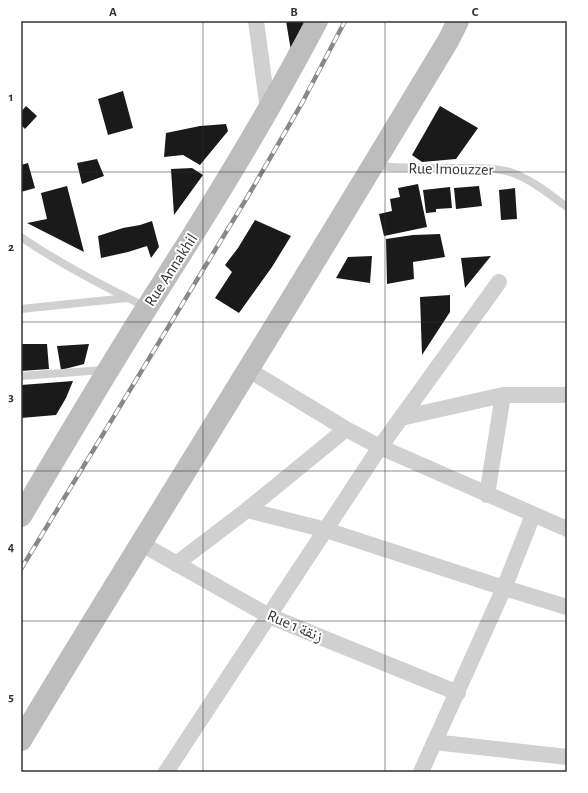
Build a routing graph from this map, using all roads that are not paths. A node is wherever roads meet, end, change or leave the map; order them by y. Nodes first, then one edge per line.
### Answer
1 (256, 21) edge
2 (316, 21) edge
3 (458, 21) edge
4 (268, 110) junction
5 (373, 166) junction
6 (567, 207) edge
7 (21, 237) edge
8 (499, 282) dead end
9 (127, 298) junction
10 (147, 307) junction
11 (21, 309) edge
12 (108, 370) junction
13 (248, 370) junction
14 (21, 376) edge
15 (503, 395) junction
16 (567, 395) edge
17 (401, 418) junction
18 (346, 429) junction
19 (380, 447) junction
20 (487, 495) junction
21 (246, 510) junction
22 (533, 515) junction
23 (21, 516) edge
24 (567, 529) edge
25 (326, 530) junction
26 (140, 543) junction
27 (176, 564) junction
28 (504, 588) junction
29 (567, 606) edge
30 (269, 616) junction
31 (458, 693) junction
32 (21, 740) edge
33 (434, 742) junction
34 (567, 757) edge
35 (166, 772) edge
36 (422, 772) edge

1 - 4 street
2 - 4 main road, Rue Annakhil
3 - 5 main road
4 - 10 main road, Rue Annakhil
5 - 6 lane, Rue Imouzzer
5 - 13 main road
7 - 9 lane
8 - 17 street
9 - 10 lane
9 - 11 lane
10 - 12 main road, Rue Annakhil
12 - 14 lane
12 - 23 main road, Rue Annakhil
13 - 18 street
13 - 26 main road
15 - 16 street
15 - 17 street
15 - 20 street
17 - 19 street
18 - 19 street
18 - 21 street
19 - 20 street
19 - 25 street
20 - 22 street
21 - 25 street
21 - 27 street
22 - 24 street
22 - 28 street
25 - 28 street
25 - 30 street
26 - 27 street, Rue 1 زنقة
26 - 32 main road
27 - 30 street, Rue 1 زنقة
28 - 29 street
28 - 31 street
30 - 31 street, Rue 1 زنقة
30 - 35 street
31 - 33 street
33 - 34 street
33 - 36 street

